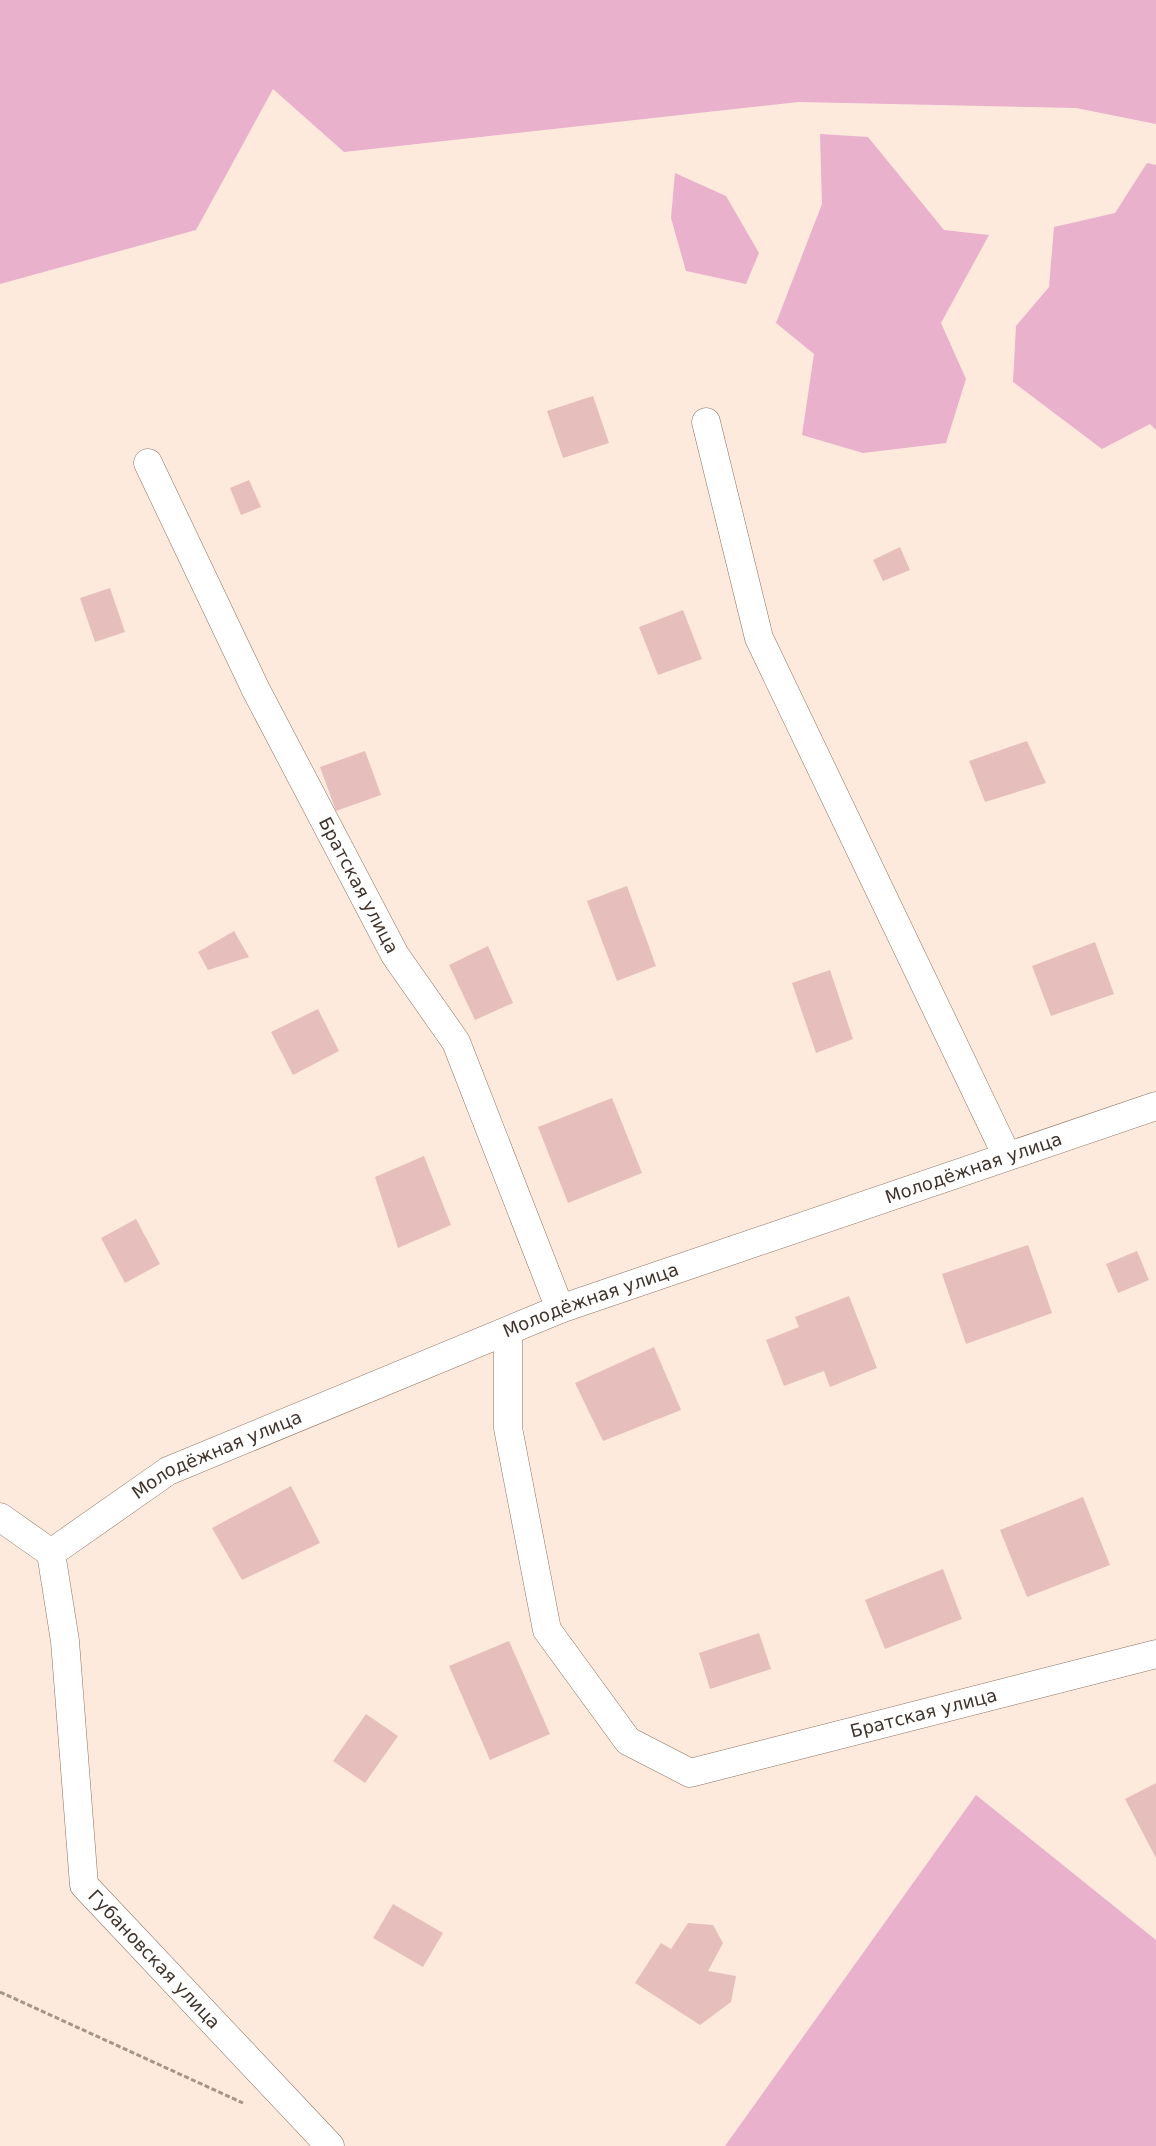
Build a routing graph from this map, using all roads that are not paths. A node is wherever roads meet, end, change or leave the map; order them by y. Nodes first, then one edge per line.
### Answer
1 (706, 422) dead end
2 (148, 463) dead end
3 (1156, 1106) edge
4 (1007, 1156) junction
5 (560, 1309) junction
6 (508, 1332) junction
7 (0, 1517) edge
8 (51, 1553) junction
9 (1156, 1654) edge
10 (330, 2146) edge

1 - 4 street
2 - 5 street, Братская улица
3 - 4 street, Молодёжная улица
4 - 5 street, Молодёжная улица
5 - 6 street, Молодёжная улица
6 - 8 street, Молодёжная улица
6 - 9 street, Братская улица
7 - 8 street
8 - 10 street, Губановская улица

